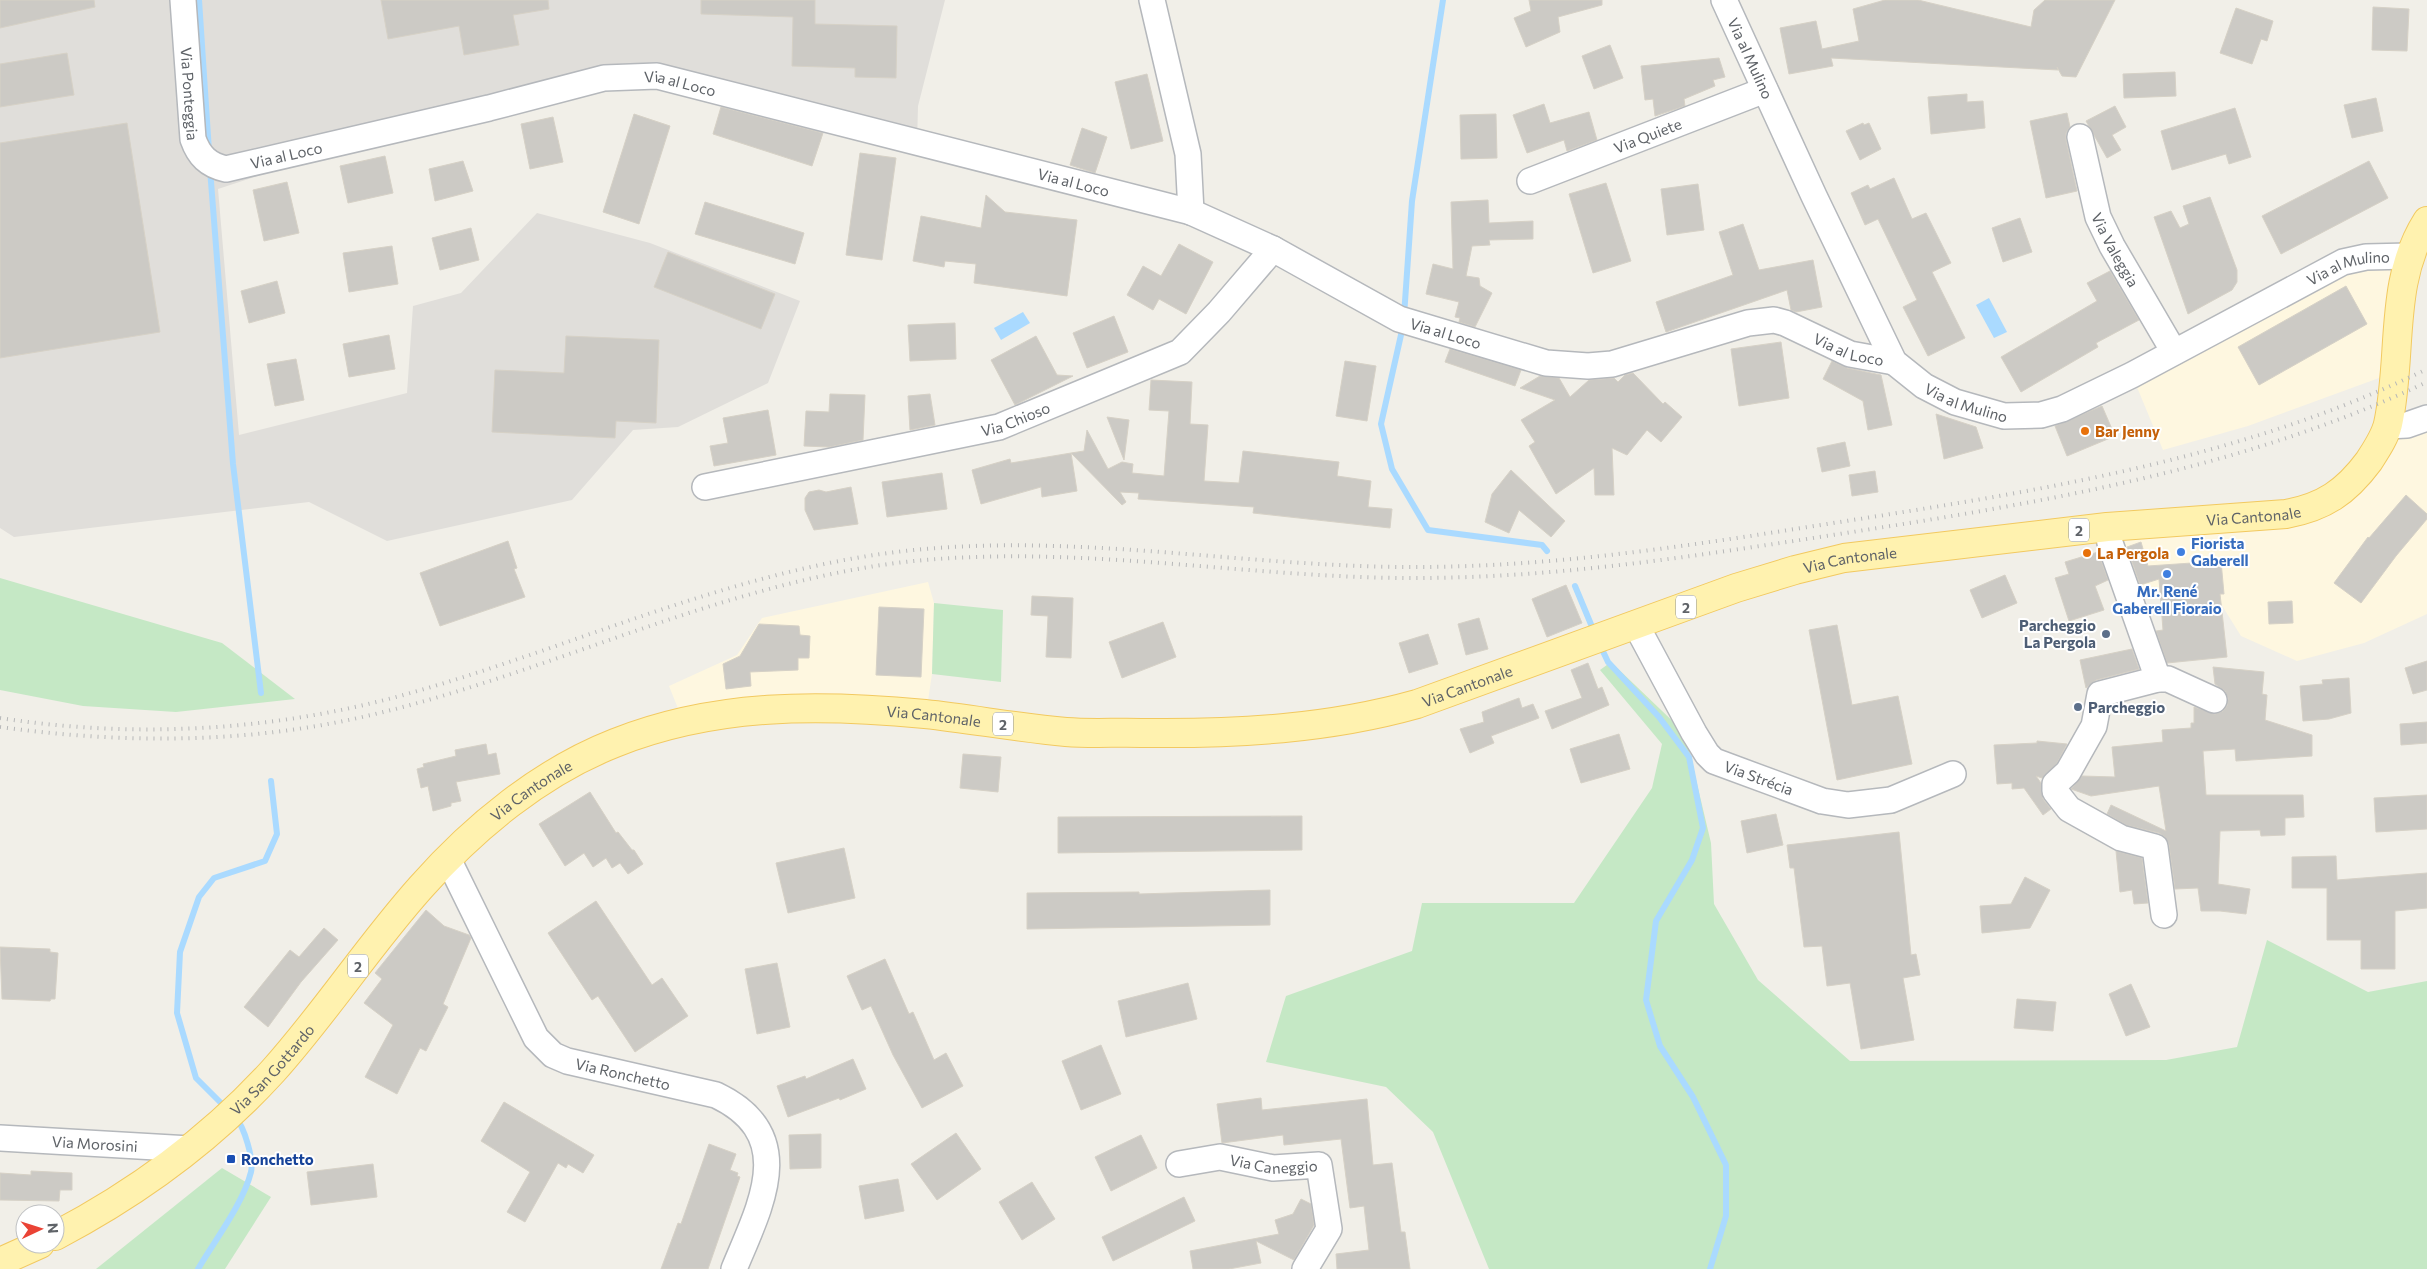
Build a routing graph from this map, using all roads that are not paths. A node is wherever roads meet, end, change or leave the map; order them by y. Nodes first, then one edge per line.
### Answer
1 (183, 0) edge
2 (1152, 0) edge
3 (1724, 0) edge
4 (1765, 90) junction
5 (2080, 137) dead end
6 (215, 164) joint
7 (1530, 181) dead end
8 (1191, 212) junction
9 (2427, 221) edge
10 (1273, 249) junction
11 (2409, 256) junction
12 (2174, 352) junction
13 (1894, 362) junction
14 (2427, 418) edge
15 (2388, 426) junction
16 (705, 487) dead end
17 (2107, 527) junction
18 (1626, 628) junction
19 (2158, 679) junction
20 (2214, 700) dead end
21 (1953, 774) dead end
22 (448, 859) junction
23 (2164, 915) dead end
24 (0, 1138) edge
25 (190, 1149) junction
26 (1179, 1164) dead end
27 (65, 1230) edge
28 (18, 1254) edge
29 (0, 1262) edge
30 (734, 1269) edge
31 (1305, 1269) edge

1 - 6 street, Via Ponteggia
2 - 8 street
3 - 4 street, Via al Mulino
4 - 7 street, Via Quiete
4 - 13 street, Via al Mulino
5 - 12 street, Via Valeggia
6 - 8 street, Via al Loco
8 - 10 street, Via al Loco
9 - 11 main road, 2
10 - 13 street, Via al Loco
10 - 16 street, Via Chioso
11 - 12 street, Via al Mulino
11 - 15 main road, Via Cantonale / 2
12 - 13 street, Via al Mulino
14 - 15 street
15 - 17 main road, Via Cantonale / 2
17 - 18 main road, Via Cantonale / 2
17 - 19 street
18 - 21 street, Via Strécia
18 - 22 main road, Via Cantonale / 2
19 - 20 street
19 - 23 street
22 - 25 main road, Via San Gottardo / 2
22 - 30 street, Via Ronchetto
24 - 25 street, Via Morosini
25 - 27 main road, Via San Gottardo / 2
26 - 31 street, Via Caneggio
28 - 29 main road

